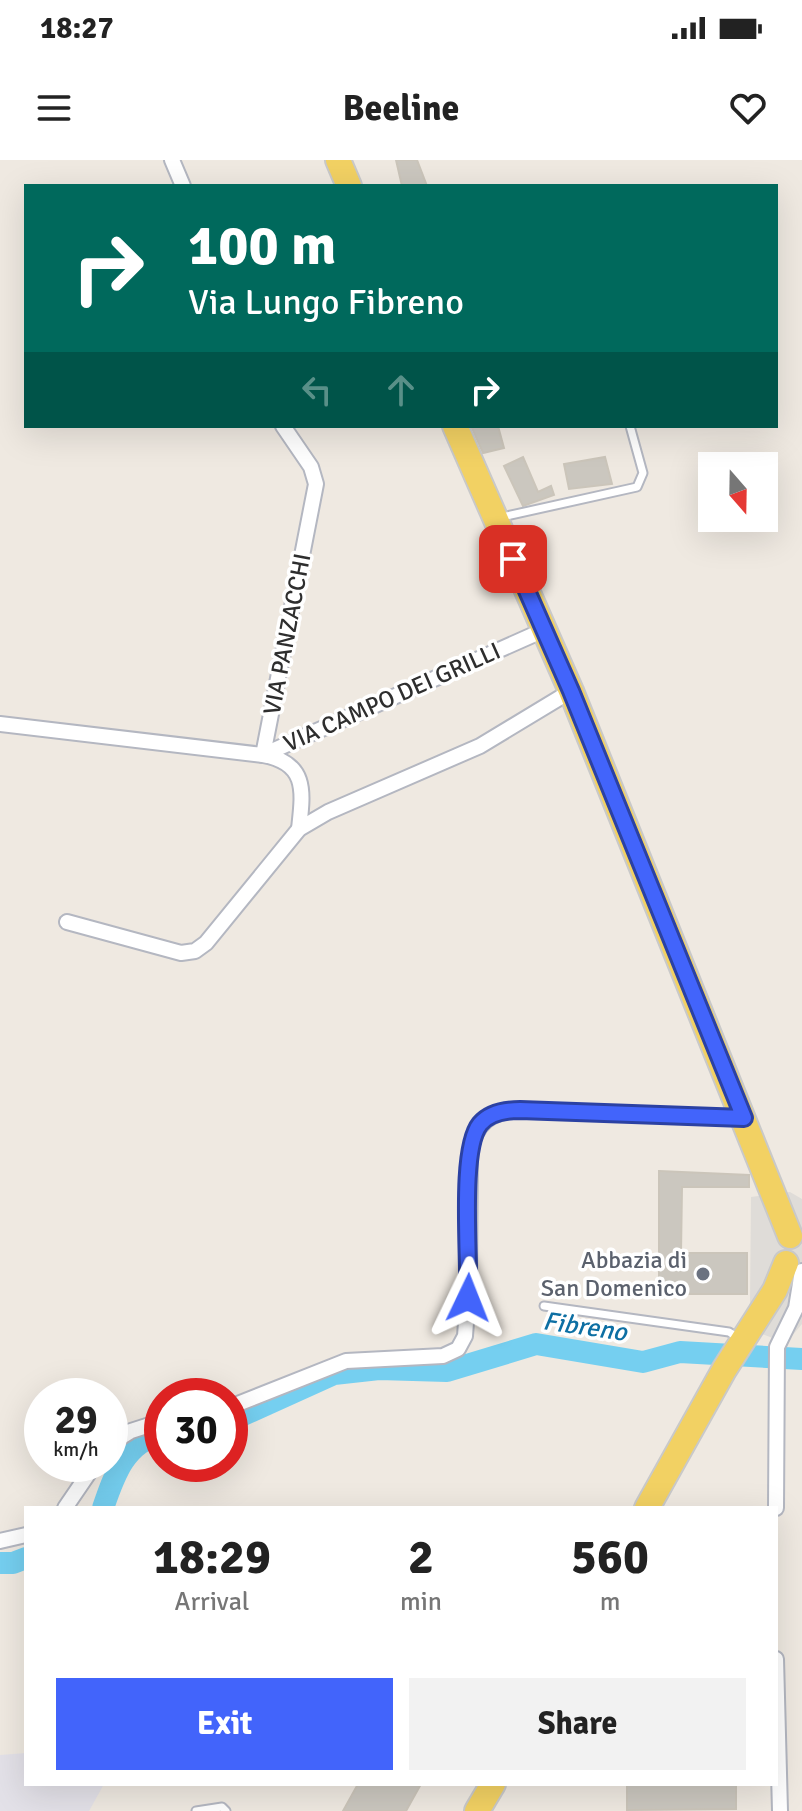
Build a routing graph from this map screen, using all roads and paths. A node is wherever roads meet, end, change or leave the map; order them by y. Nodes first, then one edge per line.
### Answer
1 (172, 160) edge
2 (338, 160) edge
3 (182, 184) edge
4 (348, 184) edge
5 (284, 428) edge
6 (456, 428) edge
7 (631, 428) edge
8 (495, 518) junction
9 (544, 630) junction
10 (571, 691) junction
11 (0, 724) edge
12 (263, 755) junction
13 (299, 829) junction
14 (67, 922) dead end
15 (744, 1118) junction
16 (796, 1235) edge
17 (797, 1267) edge
18 (544, 1306) dead end
19 (734, 1353) junction
20 (248, 1400) edge
21 (83, 1482) edge
22 (66, 1506) edge
23 (648, 1506) edge
24 (776, 1506) edge
25 (24, 1535) edge
26 (0, 1541) edge
27 (778, 1735) edge
28 (492, 1786) edge
29 (196, 1811) edge
30 (226, 1811) edge
31 (477, 1811) edge
32 (780, 1811) edge

1 - 3 street
2 - 4 main road
5 - 12 street, VIA PANZACCHI
6 - 8 main road
7 - 8 lane
8 - 9 main road
9 - 10 main road
9 - 12 street, VIA CAMPO DEI GRILLI
10 - 13 street
10 - 15 main road
11 - 12 street, VIA CAMPO DEI GRILLI
12 - 13 street
13 - 14 street
15 - 16 main road
15 - 20 street
16 - 17 main road
17 - 19 main road
17 - 24 street
18 - 19 lane
19 - 23 main road
21 - 22 street
25 - 26 street
27 - 32 street
28 - 31 main road
29 - 30 lane

